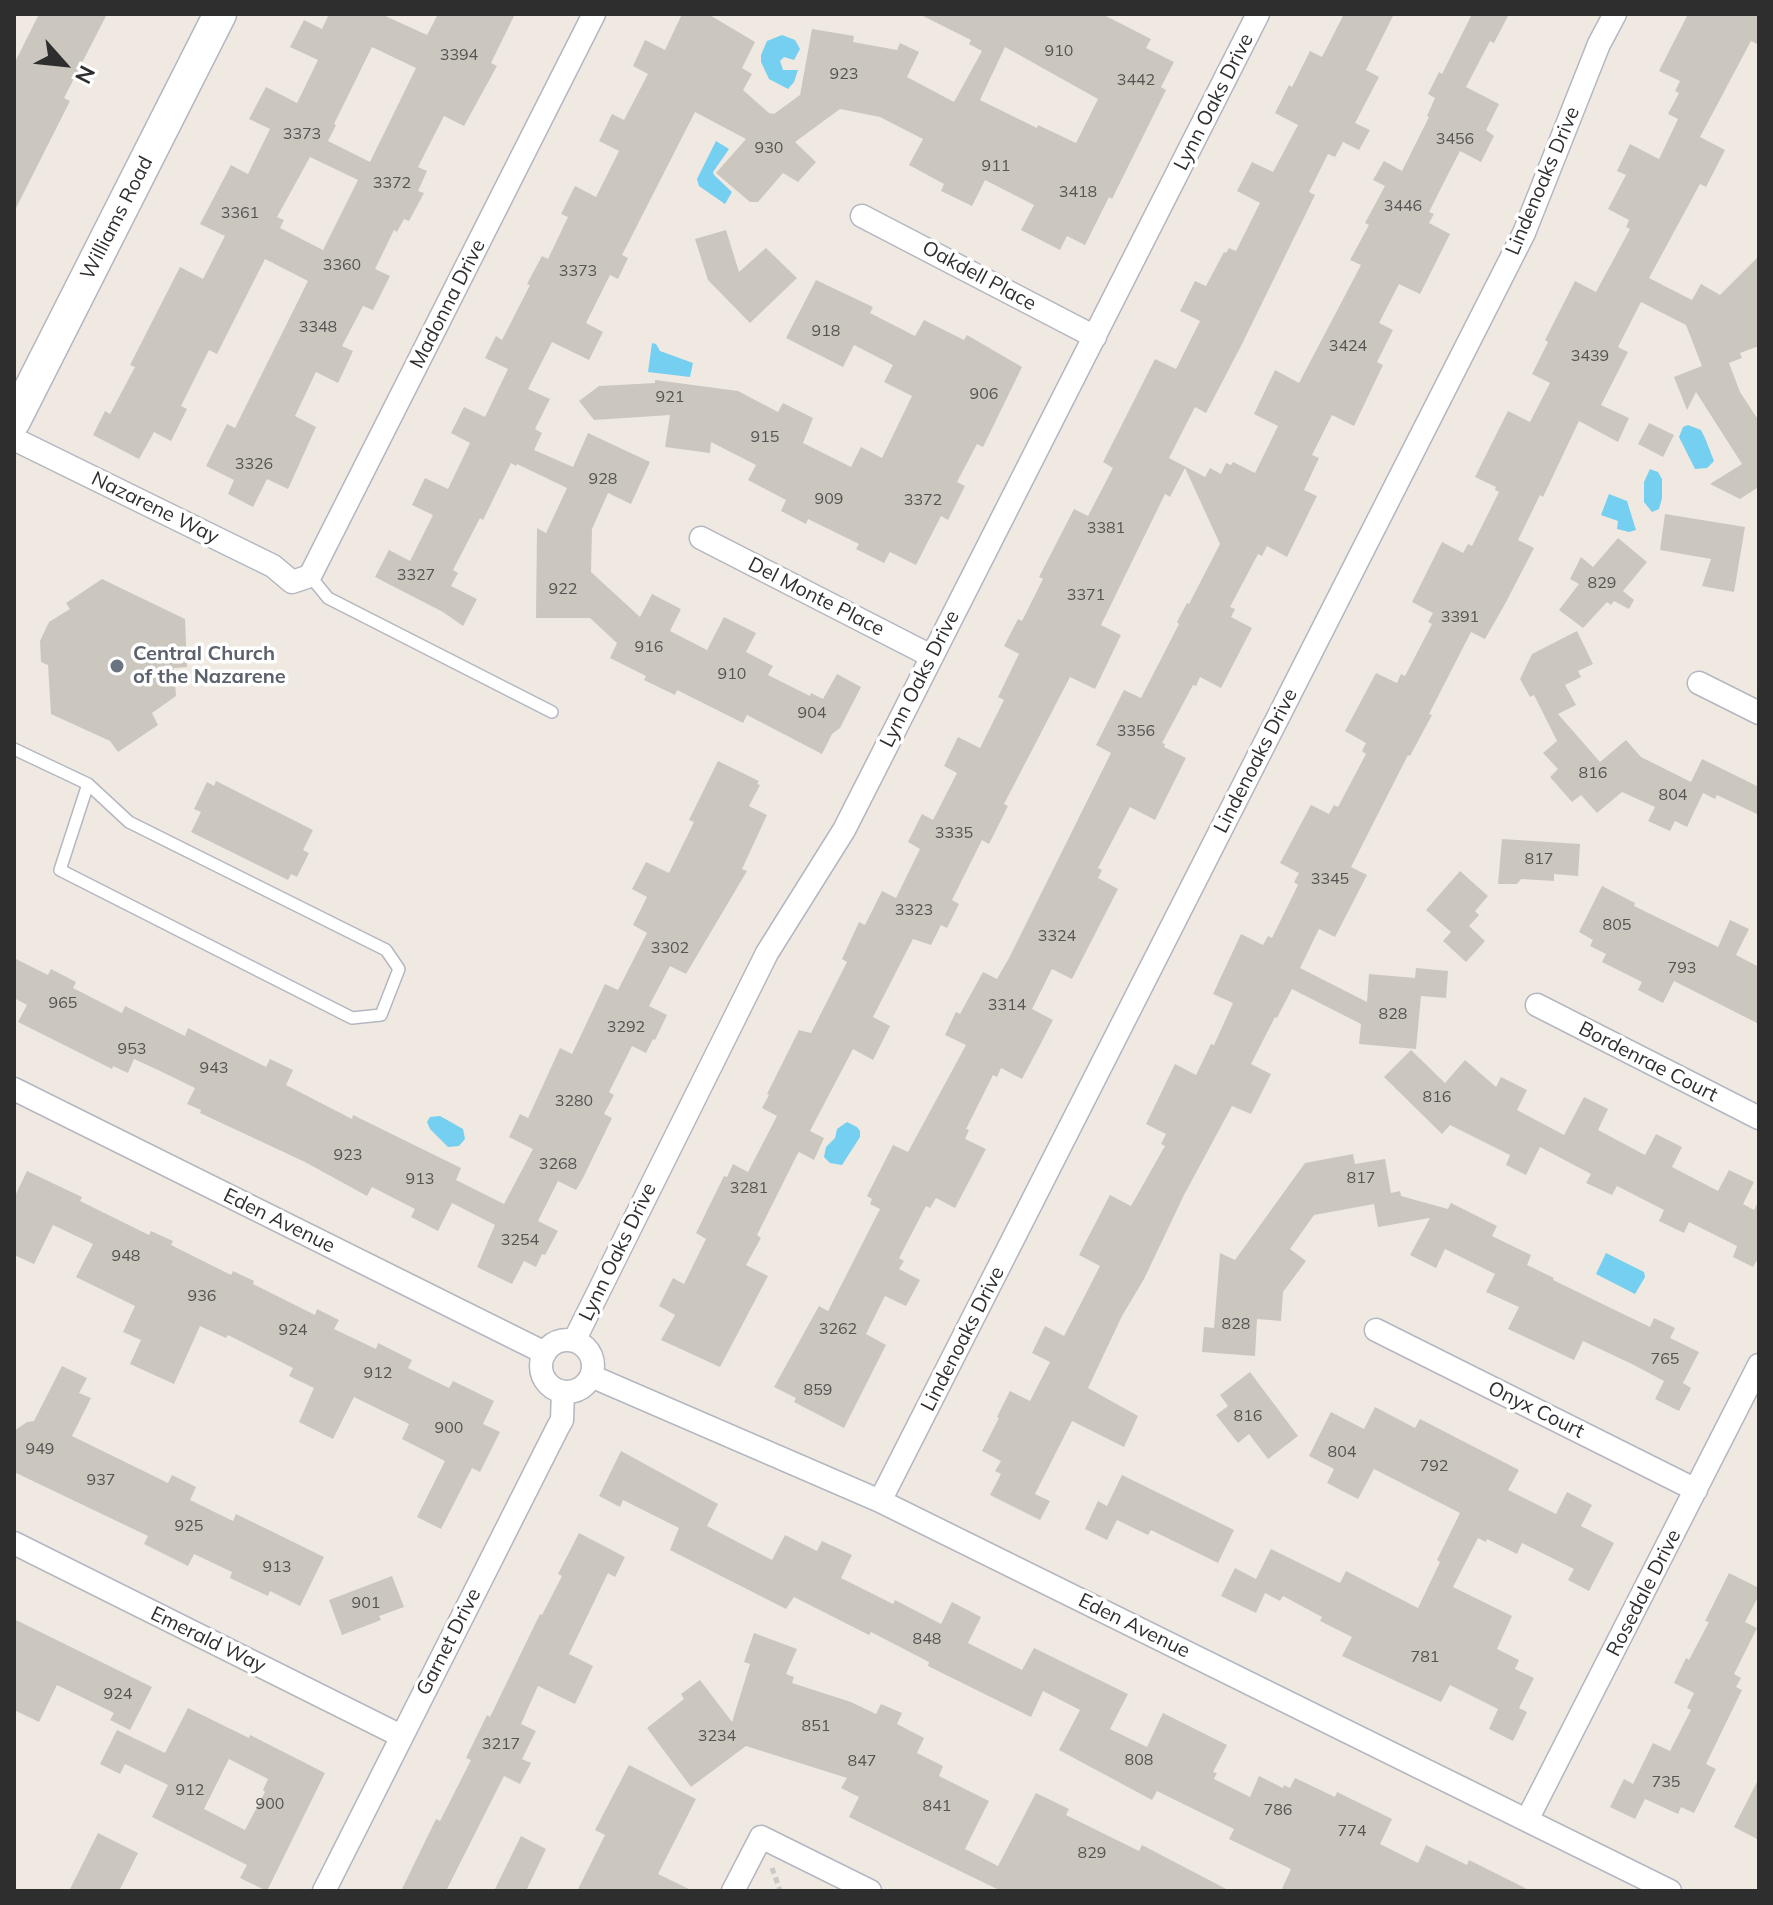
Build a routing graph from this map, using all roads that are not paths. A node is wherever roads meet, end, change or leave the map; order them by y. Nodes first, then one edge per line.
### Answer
1 (220, 14) edge
2 (594, 14) edge
3 (1615, 14) edge
4 (1250, 17) edge
5 (862, 216) dead end
6 (1095, 337) junction
7 (14, 421) edge
8 (14, 439) edge
9 (701, 538) dead end
10 (301, 579) junction
11 (931, 656) junction
12 (1699, 683) dead end
13 (552, 712) dead end
14 (1759, 713) edge
15 (14, 749) edge
16 (88, 784) junction
17 (1537, 1005) dead end
18 (14, 1089) edge
19 (1759, 1118) edge
20 (1376, 1330) dead end
21 (574, 1341) junction
22 (545, 1353) junction
23 (1759, 1365) edge
24 (591, 1376) junction
25 (563, 1392) junction
26 (1696, 1490) junction
27 (880, 1501) junction
28 (14, 1543) edge
29 (401, 1736) junction
30 (1527, 1820) junction
31 (324, 1891) edge
32 (733, 1891) edge
33 (870, 1891) edge
34 (1670, 1891) edge

1 - 7 street, Williams Road
2 - 10 street, Madonna Drive
3 - 27 street, Lindenoaks Drive
4 - 6 street, Lynn Oaks Drive
5 - 6 street, Oakdell Place
6 - 11 street, Lynn Oaks Drive
8 - 10 street, Nazarene Way
9 - 11 street, Del Monte Place
10 - 13 lane
11 - 21 street, Lynn Oaks Drive
12 - 14 street
15 - 16 lane
16 - 16 lane
17 - 19 street, Bordenrae Court
18 - 22 street, Eden Avenue
20 - 26 street, Onyx Court
21 - 22 street
21 - 24 street
22 - 25 street
23 - 26 street, Rosedale Drive
24 - 25 street
24 - 27 street, Eden Avenue
25 - 29 street, Garnet Drive
26 - 30 street, Rosedale Drive
27 - 30 street, Eden Avenue
28 - 29 street, Emerald Way
29 - 31 street, Garnet Drive
30 - 34 street, Eden Avenue
32 - 33 street

